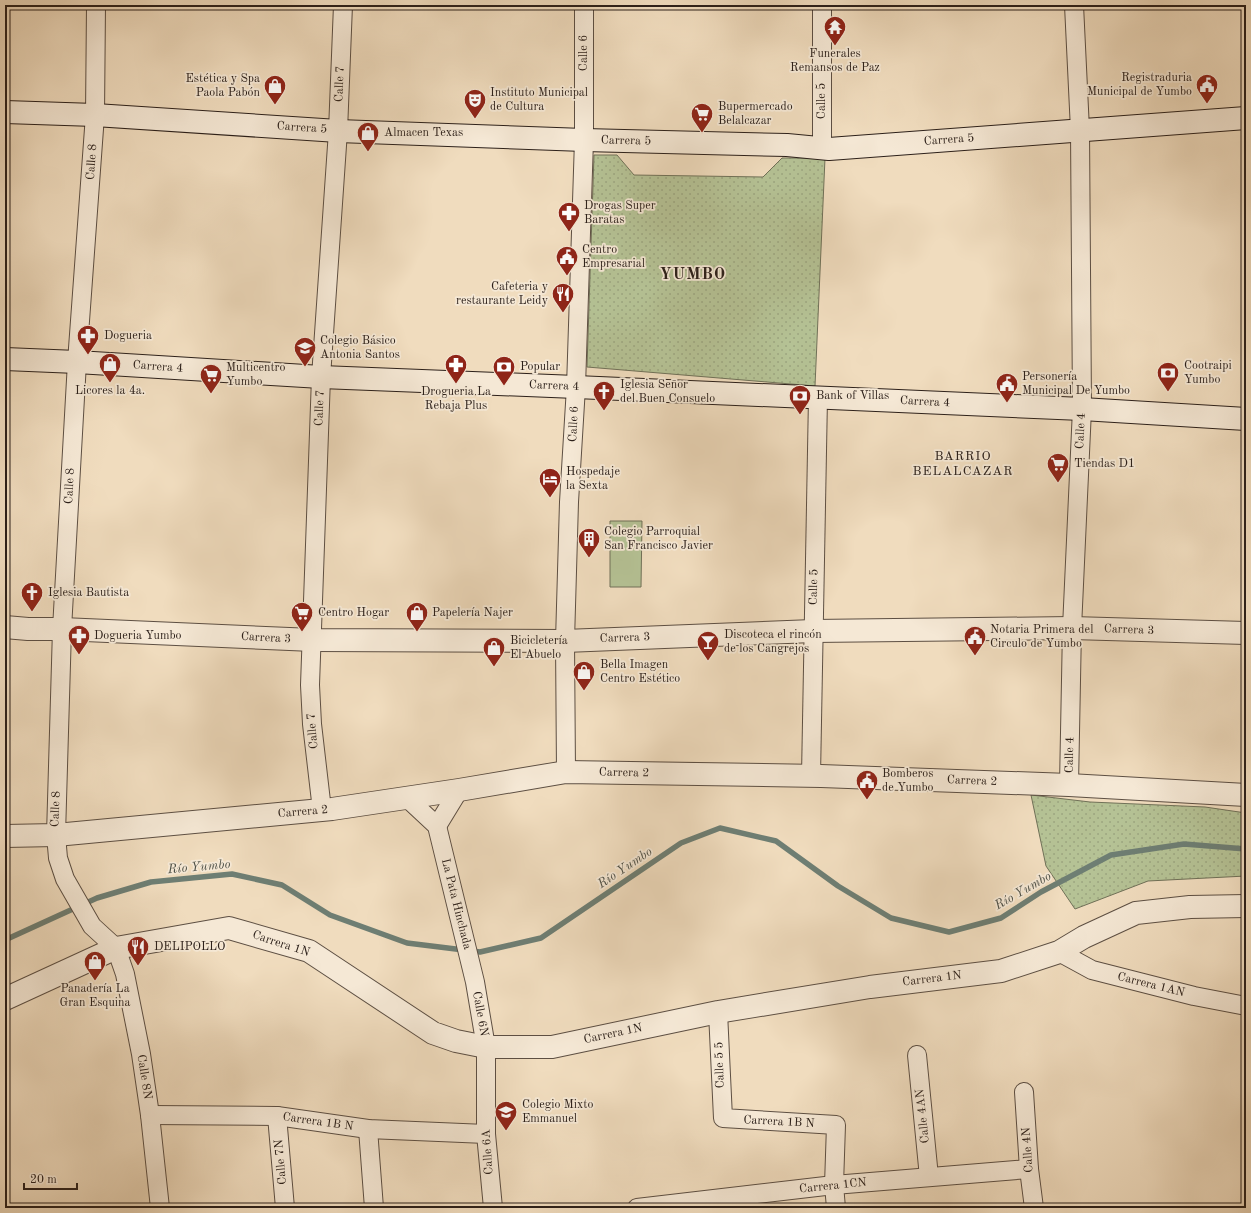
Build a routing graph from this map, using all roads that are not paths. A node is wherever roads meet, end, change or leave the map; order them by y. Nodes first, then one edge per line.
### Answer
1 (96, 5) edge
2 (343, 5) edge
3 (584, 5) edge
4 (822, 5) edge
5 (1074, 5) edge
6 (5, 112) edge
7 (95, 115) junction
8 (1246, 118) edge
9 (1080, 130) junction
10 (338, 131) junction
11 (584, 140) junction
12 (822, 149) junction
13 (5, 359) edge
14 (77, 362) junction
15 (321, 377) junction
16 (576, 387) junction
17 (818, 398) junction
18 (1082, 409) junction
19 (1246, 419) edge
20 (5, 627) edge
21 (1072, 628) junction
22 (62, 629) junction
23 (813, 631) junction
24 (1246, 633) edge
25 (313, 640) junction
26 (565, 641) junction
27 (566, 772) junction
28 (811, 776) junction
29 (1069, 785) junction
30 (459, 790) junction
31 (1246, 795) edge
32 (407, 798) junction
33 (322, 810) junction
34 (437, 826) junction
35 (56, 835) junction
36 (5, 836) edge
37 (1246, 906) edge
38 (116, 948) junction
39 (1059, 952) junction
40 (475, 982) joint
41 (5, 999) edge
42 (1246, 1006) edge
43 (718, 1012) junction
44 (486, 1047) junction
45 (917, 1055) dead end
46 (1024, 1092) dead end
47 (150, 1115) junction
48 (277, 1116) junction
49 (722, 1118) joint
50 (368, 1128) junction
51 (486, 1134) junction
52 (1029, 1169) junction
53 (929, 1177) junction
54 (834, 1185) junction
55 (160, 1208) edge
56 (285, 1208) edge
57 (374, 1208) edge
58 (493, 1208) edge
59 (637, 1208) edge
60 (836, 1208) edge
61 (1034, 1208) edge

1 - 7 street, Calle 8
2 - 10 street, Calle 7
3 - 11 street, Calle 6
4 - 12 street, Calle 5
5 - 9 street, Calle 4
6 - 7 street, Carrera 5
7 - 10 street, Carrera 5
7 - 14 street, Calle 8
8 - 9 street, Carrera 5
9 - 12 street, Carrera 5
9 - 18 street, Calle 4
10 - 11 street, Carrera 5
10 - 15 street, Calle 7
11 - 12 street, Carrera 5
11 - 16 street, Calle 6
13 - 14 street, Carrera 4
14 - 15 street, Carrera 4
14 - 22 street, Calle 8
15 - 16 street, Carrera 4
15 - 25 street, Calle 7
16 - 17 street, Carrera 4
16 - 26 street, Calle 6
17 - 18 street, Carrera 4
17 - 23 street, Calle 5
18 - 19 street, Carrera 4
18 - 21 street, Calle 4
20 - 22 street, Carrera 3
21 - 23 street, Carrera 3
21 - 24 street, Carrera 3
21 - 29 street, Calle 4
22 - 25 street, Carrera 3
22 - 35 street, Calle 8
23 - 26 street, Carrera 3
23 - 28 street, Calle 5
25 - 26 street, Carrera 3
25 - 33 street, Calle 7
26 - 27 street, Calle 6
27 - 28 street, Carrera 2
27 - 30 street, Carrera 2
28 - 29 street, Carrera 2
29 - 31 street, Carrera 2
30 - 32 street, Carrera 2
30 - 34 street
32 - 33 street, Carrera 2
32 - 34 street
33 - 35 street, Carrera 2
34 - 40 street, La Pata Hinchada
35 - 36 street, Carrera 2
35 - 38 street, Calle 8
37 - 39 street, Carrera 1N
38 - 41 street, Carrera 1N
38 - 44 street, Carrera 1N
38 - 47 street, Calle 8N
39 - 42 street, Carrera 1AN
39 - 43 street, Carrera 1N
40 - 44 street, Calle 6N
43 - 44 street, Carrera 1N
43 - 49 street, Calle 5 5
44 - 51 street, Calle 6A
45 - 53 street, Calle 4AN
46 - 52 street, Calle 4N
47 - 48 street, Carrera 1B N
47 - 55 street, Calle 8N
48 - 50 street, Carrera 1B N
48 - 56 street, Calle 7N
49 - 54 street, Carrera 1B N
50 - 51 street, Carrera 1B N
50 - 57 street
51 - 58 street, Calle 6A
52 - 53 street, Carrera 1CN
52 - 61 street, Calle 4N
53 - 54 street, Carrera 1CN
54 - 59 street, Carrera 1CN
54 - 60 street

